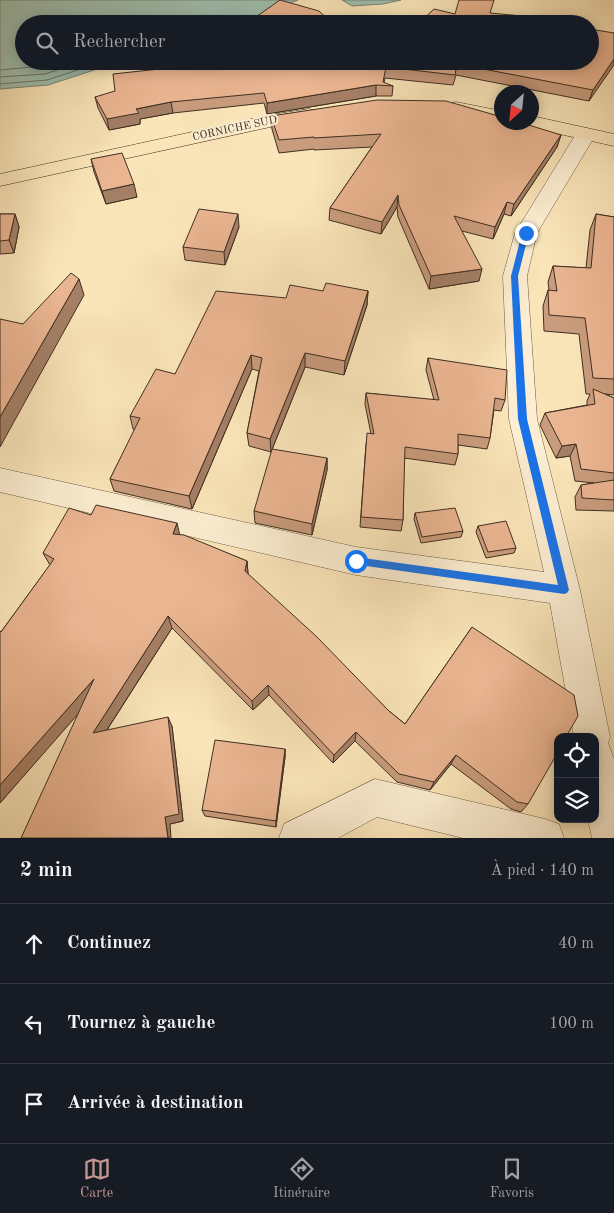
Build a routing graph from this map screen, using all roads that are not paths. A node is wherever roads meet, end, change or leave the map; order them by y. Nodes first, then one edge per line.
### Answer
1 (434, 105) edge
2 (328, 112) edge
3 (494, 115) edge
4 (539, 124) edge
5 (586, 134) junction
6 (614, 140) edge
7 (0, 180) edge
8 (0, 480) edge
9 (564, 590) junction
10 (591, 733) edge
11 (599, 776) edge
12 (298, 838) edge
13 (545, 838) edge
14 (611, 838) edge

1 - 3 main road
2 - 7 main road, CORNICHE SUD
4 - 5 main road
5 - 6 main road
5 - 9 street
8 - 9 street
9 - 10 street
11 - 14 street
12 - 13 street

